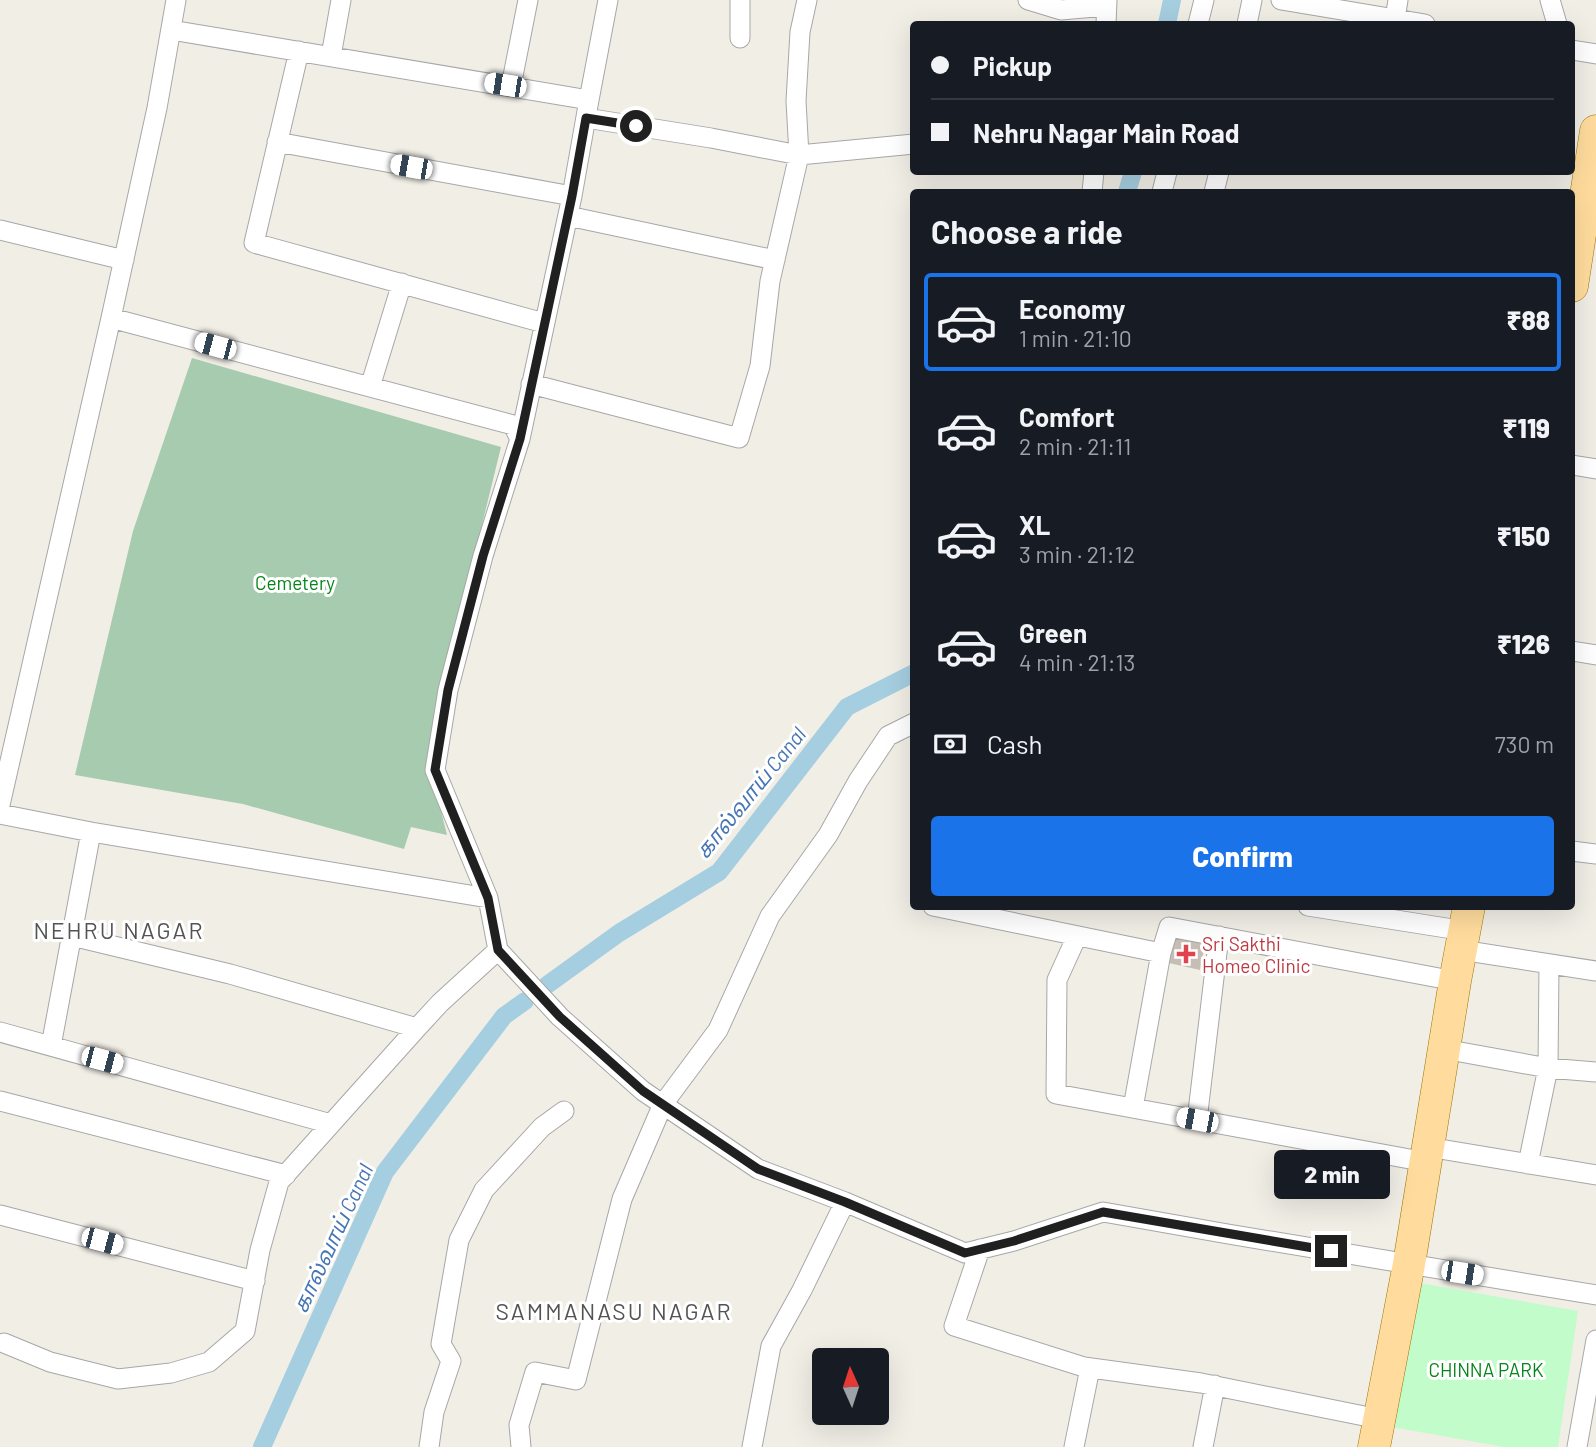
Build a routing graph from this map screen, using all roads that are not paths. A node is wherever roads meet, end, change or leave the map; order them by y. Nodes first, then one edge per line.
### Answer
1 (176, 0) edge
2 (341, 0) edge
3 (527, 0) edge
4 (608, 0) edge
5 (740, 0) edge
6 (807, 0) edge
7 (1028, 0) edge
8 (1204, 0) edge
9 (1252, 0) edge
10 (1281, 0) edge
11 (1550, 0) edge
12 (1106, 10) edge
13 (1397, 10) edge
14 (1200, 21) edge
15 (1248, 21) edge
16 (1419, 21) edge
17 (1556, 21) edge
18 (171, 30) junction
19 (740, 38) dead end
20 (1575, 50) edge
21 (299, 51) junction
22 (1596, 54) edge
23 (331, 56) junction
24 (511, 86) junction
25 (587, 109) junction
26 (1596, 131) edge
27 (277, 142) junction
28 (910, 144) edge
29 (799, 155) junction
30 (572, 196) junction
31 (568, 216) junction
32 (0, 230) edge
33 (124, 260) junction
34 (775, 260) junction
35 (1575, 263) edge
36 (402, 283) junction
37 (111, 318) junction
38 (544, 323) junction
39 (531, 384) junction
40 (370, 387) junction
41 (520, 439) junction
42 (1575, 466) edge
43 (1596, 469) edge
44 (1575, 652) edge
45 (1596, 655) edge
46 (910, 725) edge
47 (0, 805) edge
48 (0, 814) edge
49 (91, 832) junction
50 (1575, 851) edge
51 (1596, 854) edge
52 (488, 898) junction
53 (952, 910) edge
54 (1335, 910) edge
55 (1465, 929) edge
56 (72, 936) junction
57 (1077, 936) junction
58 (1219, 936) junction
59 (498, 950) junction
60 (1161, 953) junction
61 (1549, 964) junction
62 (1596, 971) edge
63 (1455, 981) junction
64 (416, 1028) junction
65 (0, 1032) edge
66 (51, 1046) junction
67 (1444, 1048) junction
68 (1548, 1068) junction
69 (1596, 1072) edge
70 (0, 1101) edge
71 (663, 1104) junction
72 (1133, 1108) junction
73 (564, 1111) dead end
74 (1197, 1120) junction
75 (331, 1124) junction
76 (1427, 1154) junction
77 (1528, 1164) junction
78 (286, 1175) junction
79 (1596, 1175) edge
80 (845, 1202) junction
81 (0, 1215) edge
82 (980, 1249) junction
83 (1409, 1264) junction
84 (255, 1281) junction
85 (1596, 1295) edge
86 (1596, 1340) edge
87 (4, 1343) dead end
88 (1090, 1368) junction
89 (1214, 1385) junction
90 (1376, 1433) edge
91 (429, 1447) edge
92 (521, 1447) edge
93 (752, 1447) edge
94 (1074, 1447) edge
95 (1203, 1447) edge
96 (1577, 1447) edge

1 - 18 street
2 - 23 street
3 - 24 street
4 - 25 street
5 - 19 street
6 - 29 street
7 - 12 street
8 - 14 street
9 - 15 street
10 - 13 street
11 - 17 street
13 - 16 street
18 - 21 street
18 - 33 street
20 - 22 street
21 - 23 street
21 - 27 street
23 - 24 street
24 - 25 street
25 - 29 street
25 - 30 street
26 - 35 main road
27 - 30 street
27 - 36 street
28 - 29 street
29 - 34 street
30 - 31 street
31 - 34 street
31 - 38 street
32 - 33 street
33 - 37 street
34 - 39 street
36 - 38 street
36 - 40 street
37 - 40 street
37 - 47 street
38 - 39 street
39 - 41 street
40 - 41 street
41 - 52 street
42 - 43 street
44 - 45 street
46 - 71 street
48 - 49 street
49 - 52 street
49 - 56 street
50 - 51 street
52 - 59 street
53 - 57 street
54 - 55 street
55 - 61 street
55 - 63 main road
56 - 64 street
56 - 66 street
57 - 60 street
57 - 72 street
58 - 60 street
58 - 63 street
58 - 74 street
59 - 64 street
59 - 71 street
60 - 72 street
61 - 62 street
61 - 68 street
63 - 67 main road
64 - 75 street
65 - 66 street
66 - 75 street
67 - 68 street
67 - 76 main road
68 - 69 street
68 - 77 street
70 - 78 street
71 - 80 street
71 - 92 street
72 - 74 street
73 - 91 street
74 - 76 street
75 - 78 street
76 - 77 street
76 - 83 main road
77 - 79 street
78 - 84 street
80 - 82 street
80 - 93 street
81 - 84 street
82 - 83 street
82 - 88 street
83 - 85 street
83 - 90 main road
84 - 87 street
86 - 96 street
88 - 89 street
88 - 94 street
89 - 90 street
89 - 95 street

